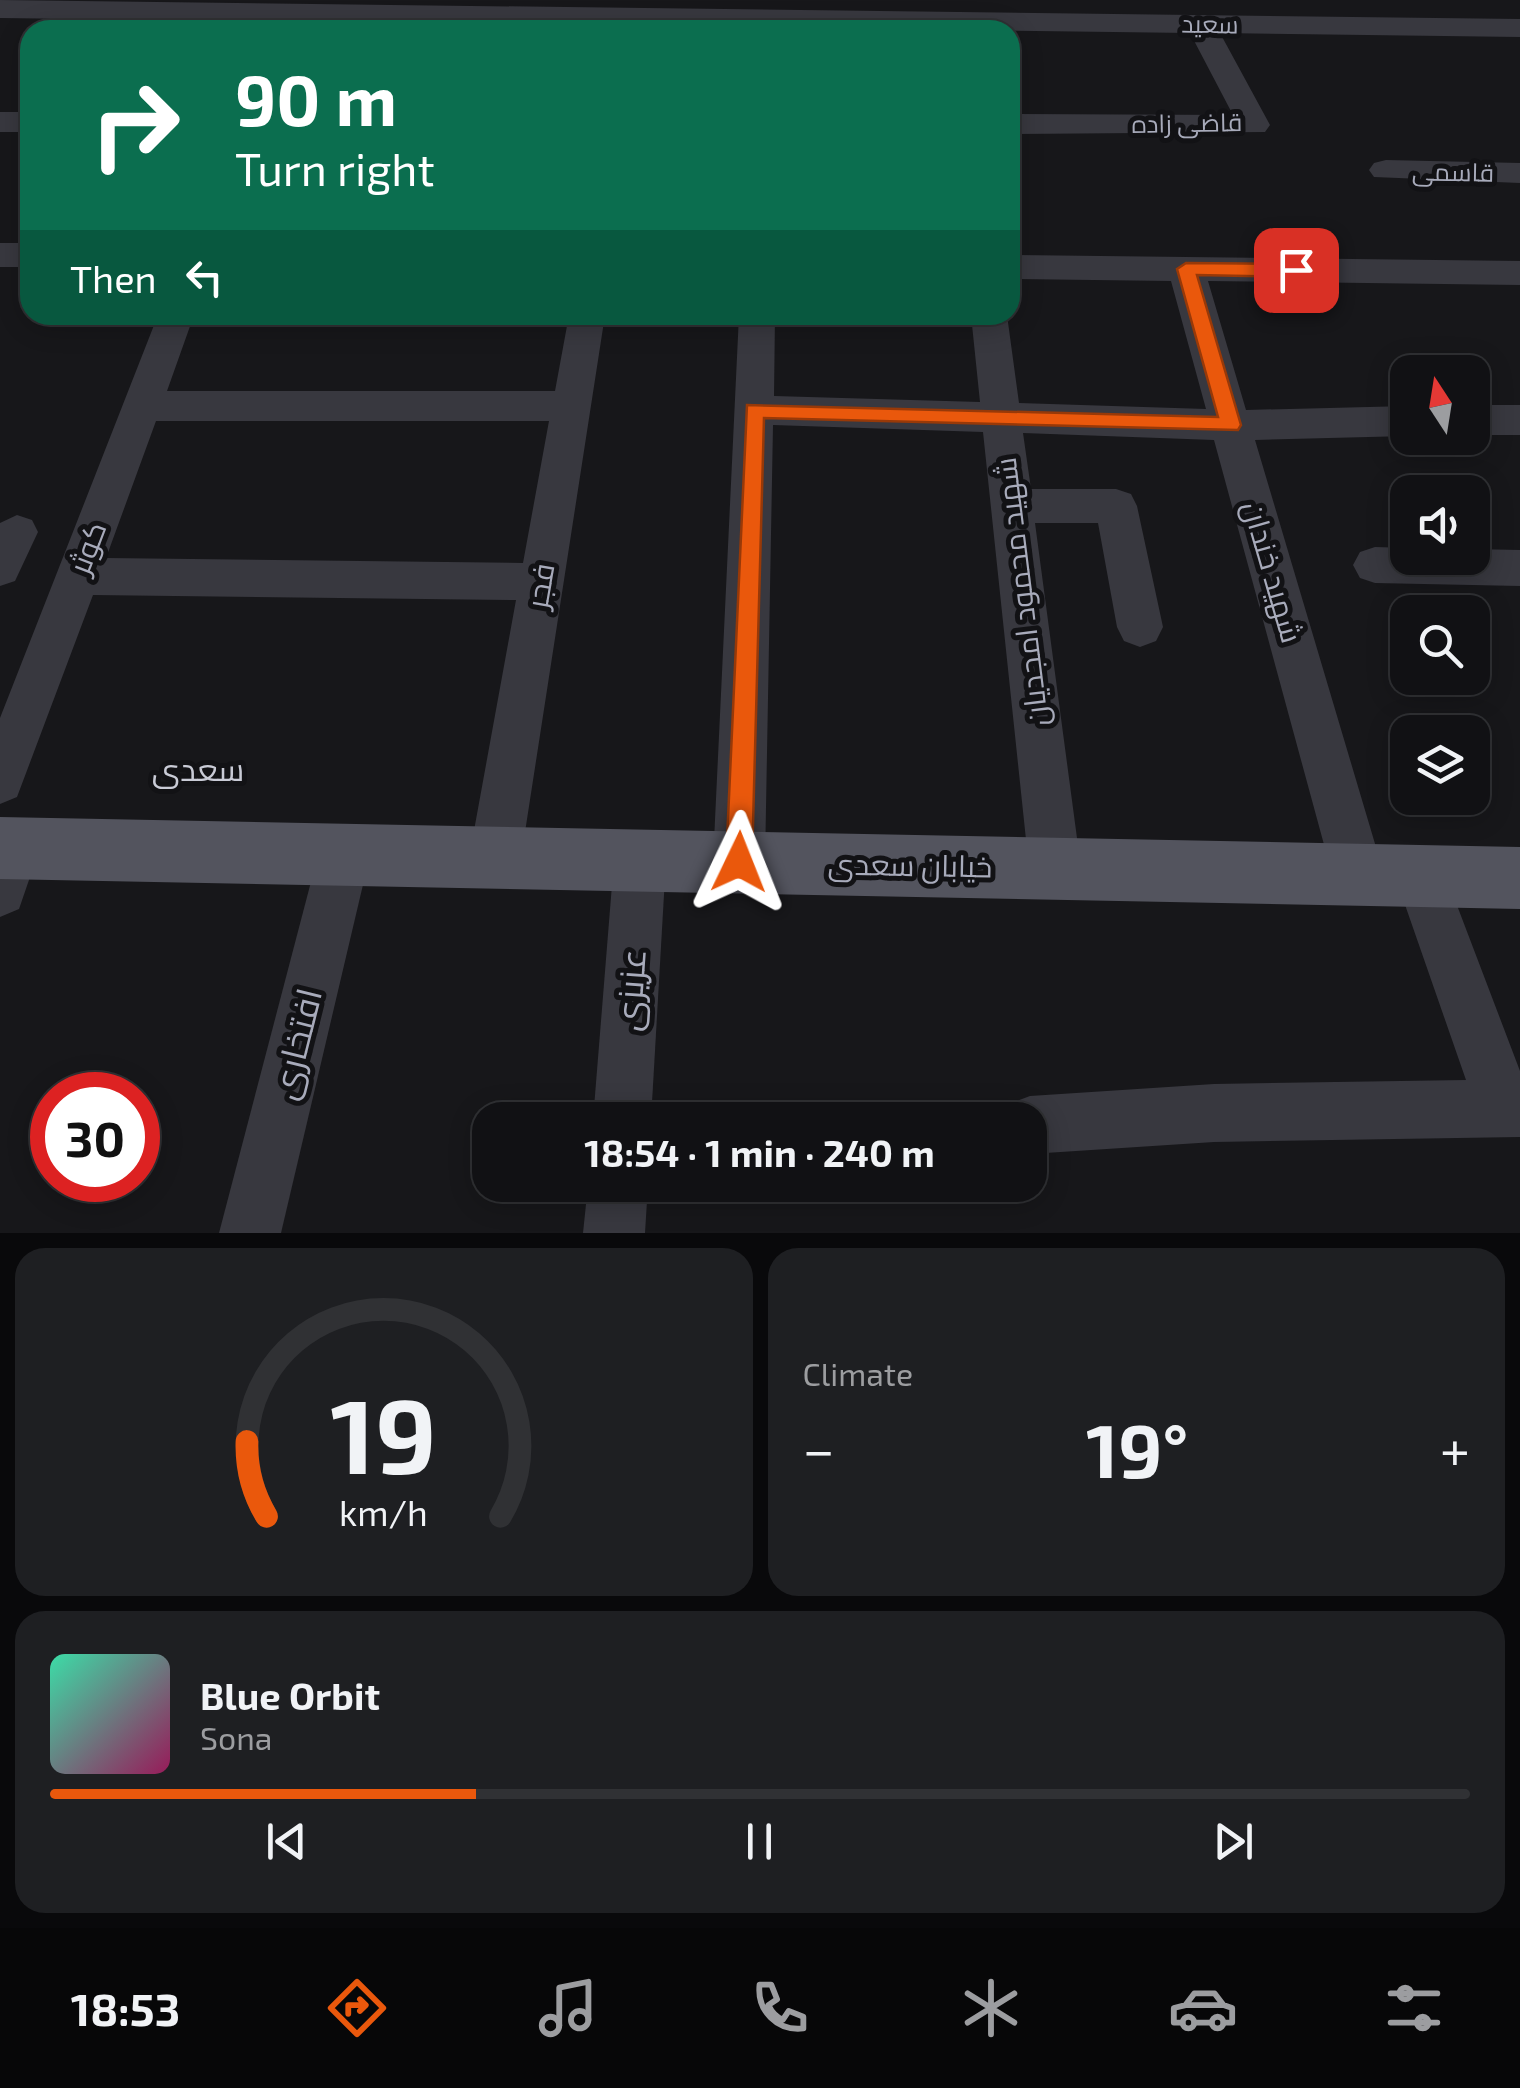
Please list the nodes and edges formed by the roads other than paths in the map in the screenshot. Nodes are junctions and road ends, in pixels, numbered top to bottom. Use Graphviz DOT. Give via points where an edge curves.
graph roads {
  1 [pos="1,4"];
  2 [pos="292,14"];
  3 [pos="583,20"];
  4 [pos="1020,24"];
  5 [pos="1200,24"];
  6 [pos="1520,28"];
  7 [pos="1020,124"];
  8 [pos="1386,170"];
  9 [pos="1520,173"];
  10 [pos="1020,267"];
  11 [pos="1186,269"];
  12 [pos="1520,273"];
  13 [pos="172,325"];
  14 [pos="585,325"];
  15 [pos="757,325"];
  16 [pos="989,325"];
  17 [pos="142,406"];
  18 [pos="572,406"];
  19 [pos="754,410"];
  20 [pos="1001,418"];
  21 [pos="1490,420"];
  22 [pos="1520,420"];
  23 [pos="1390,422"];
  24 [pos="1230,425"];
  25 [pos="1012,506"];
  26 [pos="1374,565"];
  27 [pos="1520,568"];
  28 [pos="77,576"];
  29 [pos="542,582"];
  30 [pos="1140,627"];
  31 [pos="0,781"];
  32 [pos="344,855"];
  33 [pos="496,858"];
  34 [pos="640,860"];
  35 [pos="5,862"];
  36 [pos="739,862"];
  37 [pos="1055,868"];
  38 [pos="1358,874"];
  39 [pos="1420,876"];
  40 [pos="1520,878"];
  41 [pos="623,1102"];
  42 [pos="1513,1108"];
  43 [pos="1047,1124"];
  44 [pos="617,1202"];
  45 [pos="250,1233"];
  46 [pos="614,1233"];
  1 -- 2 [label="street, سعید"];
  2 -- 3 [label="street, سعید"];
  4 -- 5 [label="street, سعید"];
  5 -- 6 [label="street, سعید"];
  5 -- 7 [label="street, قاضی زاده" via="1254,125"];
  8 -- 9 [label="street, قاسمی"];
  10 -- 11 [label="street"];
  11 -- 12 [label="street"];
  11 -- 24 [label="street, شهید خندان"];
  13 -- 17 [label="street, کوثر"];
  14 -- 18 [label="street, فجر"];
  15 -- 19 [label="street"];
  16 -- 20 [label="street, شهید محمود امجدیان"];
  17 -- 18 [label="street"];
  17 -- 28 [label="street, کوثر"];
  18 -- 29 [label="street, فجر"];
  19 -- 20 [label="street"];
  19 -- 36 [label="street"];
  20 -- 24 [label="street"];
  20 -- 25 [label="street, شهید محمود امجدیان"];
  21 -- 22 [label="street"];
  23 -- 24 [label="street"];
  24 -- 38 [label="street, شهید خندان"];
  25 -- 30 [label="street" via="1116,506"];
  25 -- 37 [label="street, شهید محمود امجدیان"];
  26 -- 27 [label="street"];
  28 -- 29 [label="street"];
  28 -- 31 [label="street, کوثر"];
  29 -- 33 [label="street, فجر"];
  32 -- 33 [label="main road, خیابان سعدی"];
  32 -- 35 [label="main road, خیابان سعدی"];
  32 -- 45 [label="street, افتخاری"];
  33 -- 34 [label="main road, خیابان سعدی"];
  34 -- 36 [label="main road, خیابان سعدی"];
  34 -- 41 [label="street, عزیزی"];
  36 -- 37 [label="main road, خیابان سعدی"];
  37 -- 38 [label="main road, خیابان سعدی"];
  38 -- 39 [label="main road, خیابان سعدی"];
  39 -- 40 [label="main road, خیابان سعدی"];
  39 -- 42 [label="street"];
  42 -- 43 [label="street" via="1214,1113"];
  44 -- 46 [label="street"];
}
